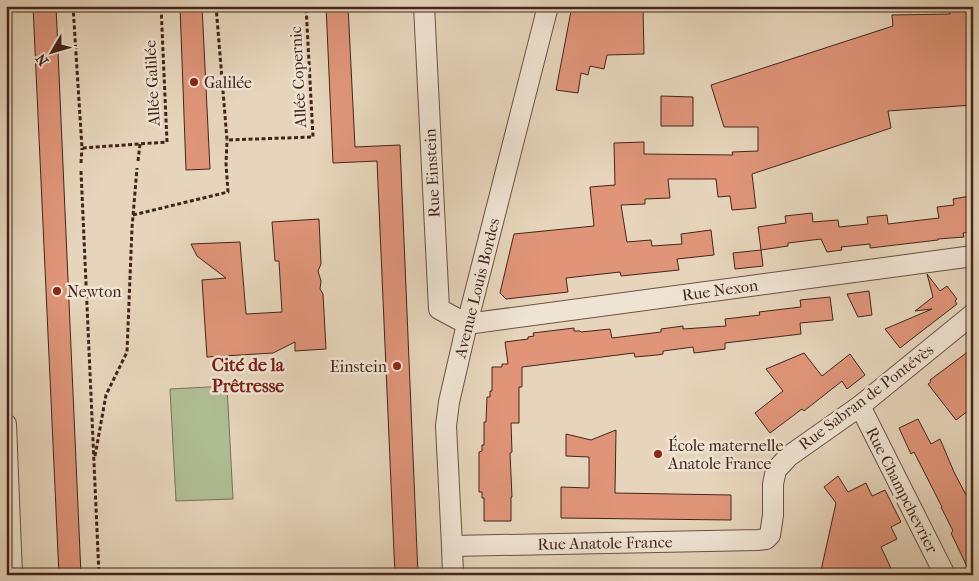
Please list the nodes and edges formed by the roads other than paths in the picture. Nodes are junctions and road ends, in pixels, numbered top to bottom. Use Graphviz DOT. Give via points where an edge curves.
graph roads {
  1 [pos="424,6"];
  2 [pos="548,6"];
  3 [pos="973,256"];
  4 [pos="973,314"];
  5 [pos="467,324"];
  6 [pos="860,406"];
  7 [pos="6,424"];
  8 [pos="758,540"];
  9 [pos="452,546"];
  10 [pos="12,575"];
  11 [pos="453,575"];
  12 [pos="945,575"];
  1 -- 5 [label="street, Rue Einstein" via="439,309"];
  2 -- 5 [label="street, Avenue Louis Bordes"];
  3 -- 5 [label="street, Rue Nexon"];
  4 -- 6 [label="street, Rue Sabran de Pontévès"];
  5 -- 9 [label="street, Avenue Louis Bordes" via="446,426"];
  6 -- 8 [label="street, Rue Sabran de Pontévès" via="789,456 776,470 770,535"];
  6 -- 12 [label="street, Rue Champchevrier"];
  7 -- 10 [label="street"];
  8 -- 9 [label="street, Rue Anatole France"];
  9 -- 11 [label="street, Avenue Louis Bordes"];
}
